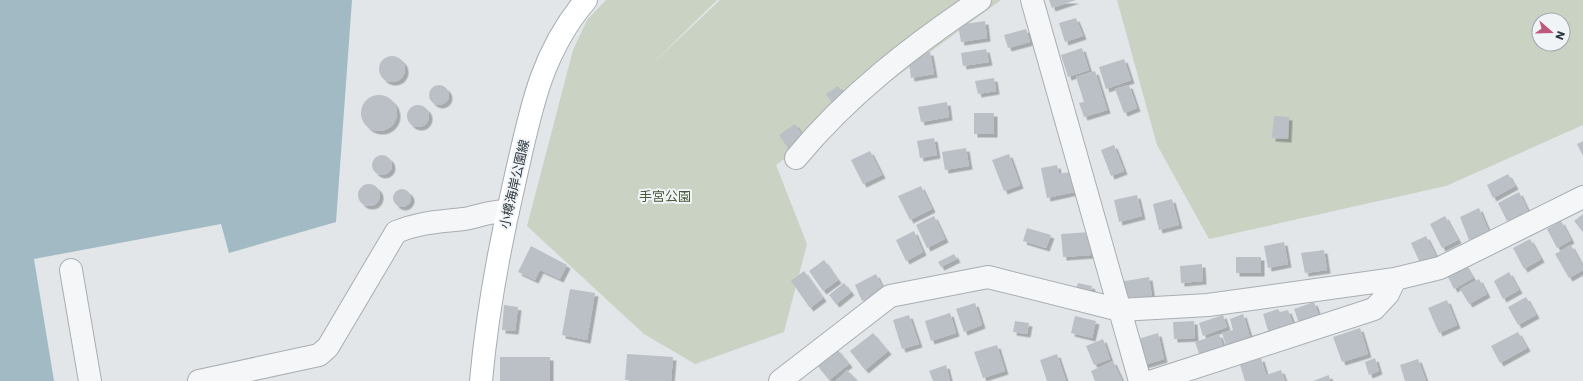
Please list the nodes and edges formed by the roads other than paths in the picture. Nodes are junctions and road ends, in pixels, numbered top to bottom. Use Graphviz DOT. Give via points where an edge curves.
graph roads {
  1 [pos="586,0"];
  2 [pos="980,0"];
  3 [pos="1032,0"];
  4 [pos="796,158"];
  5 [pos="1583,196"];
  6 [pos="508,211"];
  7 [pos="71,270"];
  8 [pos="1395,280"];
  9 [pos="1120,310"];
  10 [pos="90,381"];
  11 [pos="200,381"];
  12 [pos="481,381"];
  13 [pos="780,381"];
  14 [pos="1140,381"];
  15 [pos="1153,381"];
  1 -- 6 [label="main road, 小樽海岸公園線" via="560,34 544,69 531,110"];
  2 -- 4 [label="street" via="935,30 877,77 820,129"];
  3 -- 9 [label="street"];
  5 -- 8 [label="street" via="1440,268"];
  6 -- 11 [label="street" via="416,224 396,232 328,347 319,355"];
  6 -- 12 [label="main road, 小樽海岸公園線" via="486,325"];
  7 -- 10 [label="street"];
  8 -- 9 [label="street" via="1208,305"];
  8 -- 15 [label="street" via="1388,294 1374,309"];
  9 -- 13 [label="street" via="988,278 934,286 890,296"];
  9 -- 14 [label="street"];
}
